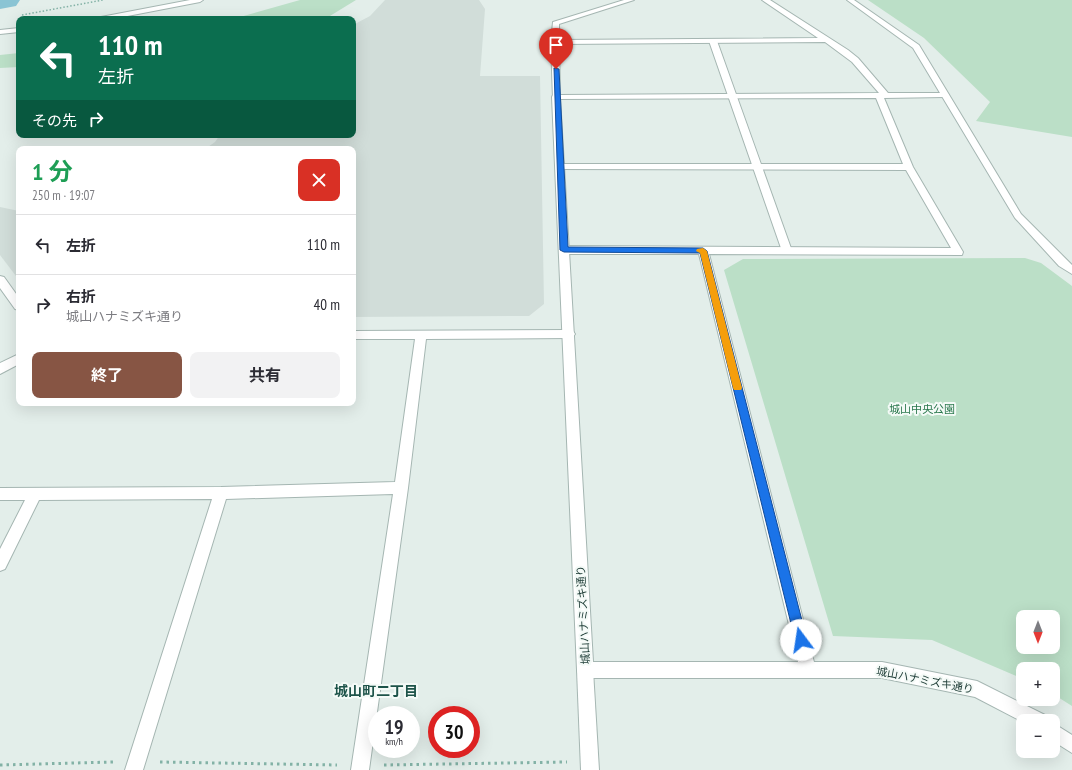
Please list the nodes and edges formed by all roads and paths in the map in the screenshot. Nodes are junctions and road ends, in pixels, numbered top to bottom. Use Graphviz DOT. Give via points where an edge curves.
graph roads {
  1 [pos="103,0"];
  2 [pos="200,0"];
  3 [pos="631,0"];
  4 [pos="765,0"];
  5 [pos="850,0"];
  6 [pos="17,16"];
  7 [pos="117,16"];
  8 [pos="16,30"];
  9 [pos="0,32"];
  10 [pos="825,40"];
  11 [pos="712,41"];
  12 [pos="556,42"];
  13 [pos="945,95"];
  14 [pos="732,96"];
  15 [pos="882,96"];
  16 [pos="556,97"];
  17 [pos="560,167"];
  18 [pos="757,167"];
  19 [pos="909,167"];
  20 [pos="564,250"];
  21 [pos="703,251"];
  22 [pos="787,251"];
  23 [pos="1072,270"];
  24 [pos="0,280"];
  25 [pos="16,302"];
  26 [pos="569,334"];
  27 [pos="356,335"];
  28 [pos="421,336"];
  29 [pos="16,361"];
  30 [pos="0,369"];
  31 [pos="401,488"];
  32 [pos="36,493"];
  33 [pos="221,493"];
  34 [pos="0,494"];
  35 [pos="0,564"];
  36 [pos="585,670"];
  37 [pos="808,670"];
  38 [pos="1025,714"];
  39 [pos="1060,736"];
  40 [pos="1072,745"];
  41 [pos="0,765"];
  42 [pos="135,766"];
  43 [pos="589,766"];
  44 [pos="361,768"];
  1 -- 6 [label="path"];
  2 -- 7 [label="street"];
  3 -- 12 [label="street, 城山ハナミズキ通り" via="555,23"];
  4 -- 10 [label="street"];
  5 -- 13 [label="street" via="916,47"];
  8 -- 9 [label="street"];
  10 -- 11 [label="street"];
  10 -- 15 [label="street" via="855,60"];
  11 -- 12 [label="street"];
  11 -- 14 [label="street"];
  12 -- 16 [label="street, 城山ハナミズキ通り"];
  13 -- 15 [label="street"];
  13 -- 23 [label="street" via="1018,216"];
  14 -- 15 [label="street"];
  14 -- 16 [label="street"];
  14 -- 18 [label="street"];
  15 -- 19 [label="street"];
  16 -- 17 [label="street, 城山ハナミズキ通り"];
  17 -- 18 [label="street"];
  17 -- 20 [label="street, 城山ハナミズキ通り"];
  18 -- 19 [label="street"];
  18 -- 22 [label="street"];
  19 -- 22 [label="street" via="958,252"];
  20 -- 21 [label="street"];
  20 -- 26 [label="street, 城山ハナミズキ通り"];
  21 -- 22 [label="street"];
  21 -- 37 [label="street"];
  24 -- 25 [label="street"];
  26 -- 28 [label="street"];
  26 -- 36 [label="street, 城山ハナミズキ通り"];
  27 -- 28 [label="street"];
  28 -- 31 [label="street"];
  29 -- 30 [label="street"];
  31 -- 33 [label="street"];
  31 -- 44 [label="street"];
  32 -- 33 [label="street"];
  32 -- 34 [label="street"];
  32 -- 35 [label="street"];
  33 -- 42 [label="street"];
  36 -- 37 [label="street, 城山ハナミズキ通り"];
  36 -- 43 [label="street"];
  37 -- 38 [label="street, 城山ハナミズキ通り" via="882,670 977,690"];
  39 -- 40 [label="street"];
  41 -- 42 [label="path"];
  42 -- 44 [label="path"];
  43 -- 44 [label="path"];
}
